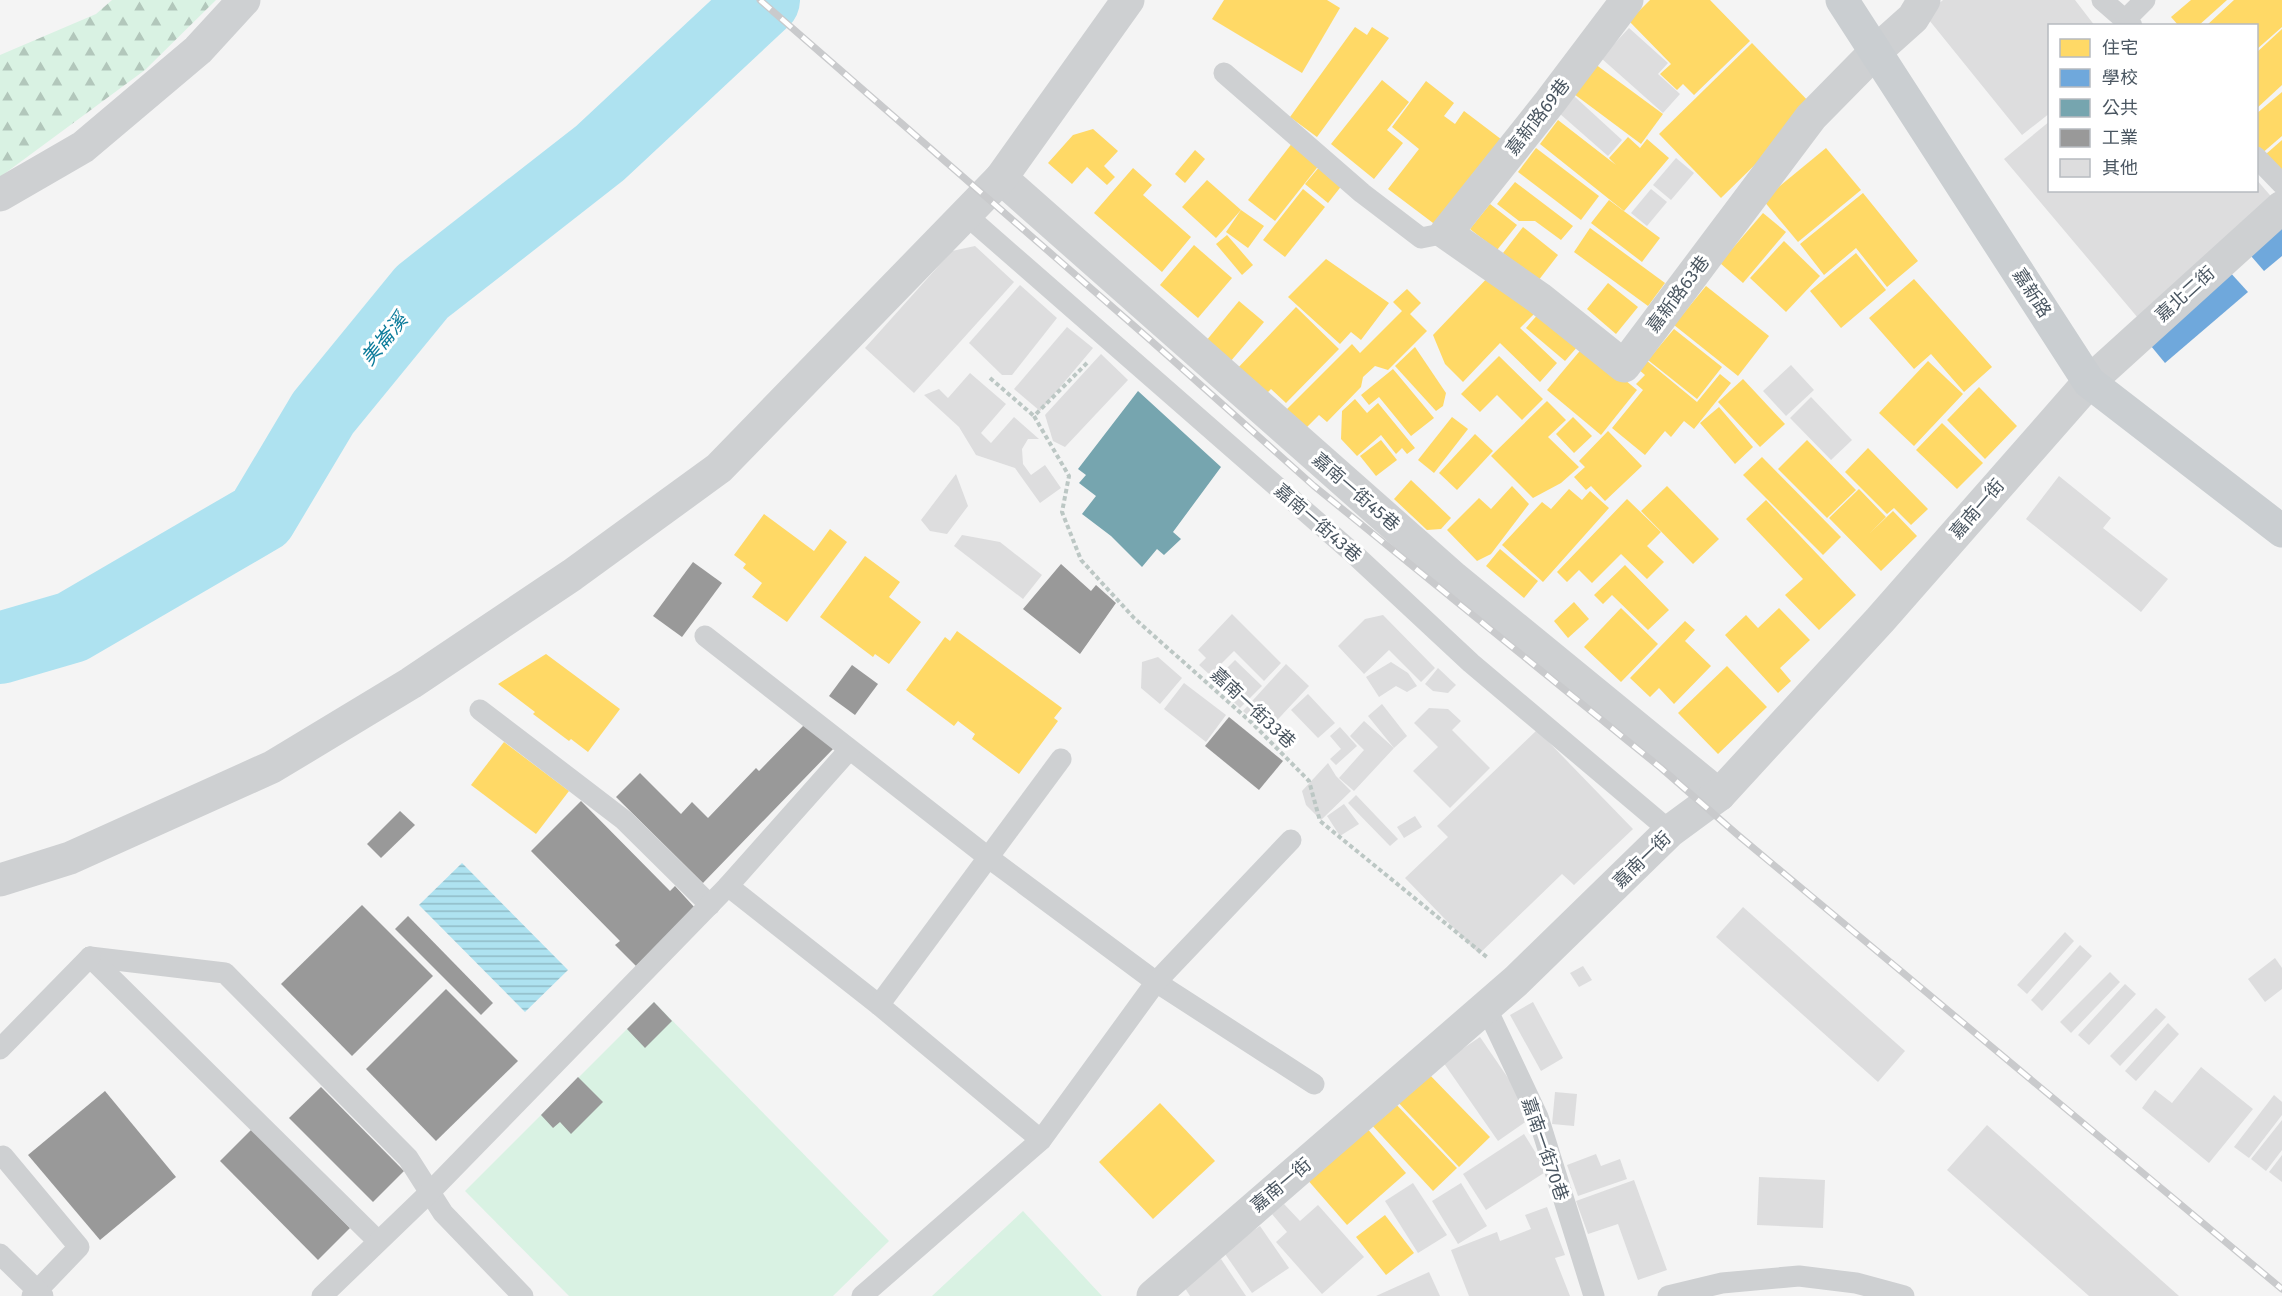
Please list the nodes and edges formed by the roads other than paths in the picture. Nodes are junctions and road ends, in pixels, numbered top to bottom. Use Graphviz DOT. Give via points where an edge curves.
graph roads {
  1 [pos="244,0"];
  2 [pos="1128,0"];
  3 [pos="1627,0"];
  4 [pos="1842,0"];
  5 [pos="1924,0"];
  6 [pos="2102,0"];
  7 [pos="2145,0"];
  8 [pos="2129,22"];
  9 [pos="1875,52"];
  10 [pos="1224,73"];
  11 [pos="2258,159"];
  12 [pos="1001,178"];
  13 [pos="2282,184"];
  14 [pos="0,195"];
  15 [pos="2282,207"];
  16 [pos="965,214"];
  17 [pos="1446,233"];
  18 [pos="2089,382"];
  19 [pos="2282,531"];
  20 [pos="705,636"];
  21 [pos="480,710"];
  22 [pos="849,750"];
  23 [pos="1061,759"];
  24 [pos="1719,795"];
  25 [pos="1670,831"];
  26 [pos="1291,840"];
  27 [pos="989,858"];
  28 [pos="0,880"];
  29 [pos="728,886"];
  30 [pos="710,904"];
  31 [pos="90,957"];
  32 [pos="1156,982"];
  33 [pos="879,1005"];
  34 [pos="1486,1006"];
  35 [pos="0,1048"];
  36 [pos="1314,1084"];
  37 [pos="1041,1140"];
  38 [pos="3,1156"];
  39 [pos="430,1192"];
  40 [pos="378,1242"];
  41 [pos="0,1254"];
  42 [pos="37,1294"];
  43 [pos="322,1296"];
  44 [pos="523,1296"];
  45 [pos="862,1296"];
  46 [pos="1153,1296"];
  47 [pos="1593,1296"];
  48 [pos="1668,1296"];
  49 [pos="1904,1296"];
  1 -- 14 [label="street" via="198,50 83,147"];
  2 -- 12 [label="street"];
  3 -- 17 [label="street, 嘉新路69巷"];
  4 -- 9 [label="main road, 嘉新路"];
  5 -- 9 [label="street" via="1913,18"];
  6 -- 8 [label="lane"];
  7 -- 8 [label="lane"];
  9 -- 17 [label="street, 嘉新路63巷" via="1811,117 1624,366 1539,298"];
  9 -- 18 [label="main road, 嘉新路"];
  10 -- 17 [label="lane" via="1362,193 1421,238"];
  11 -- 13 [label="lane"];
  12 -- 16 [label="street"];
  12 -- 24 [label="street, 嘉南一街45巷" via="1454,578"];
  15 -- 18 [label="street, 嘉北二街"];
  16 -- 25 [label="lane, 嘉南一街43巷" via="1354,554 1471,663"];
  16 -- 28 [label="street" via="719,468 572,575 411,683 272,766 70,858"];
  18 -- 19 [label="main road, 嘉新路"];
  18 -- 24 [label="street, 嘉南一街" via="1880,620"];
  20 -- 22 [label="lane"];
  21 -- 30 [label="lane" via="624,820"];
  22 -- 27 [label="lane"];
  22 -- 29 [label="lane"];
  23 -- 27 [label="lane"];
  24 -- 25 [label="street, 嘉南一街"];
  25 -- 34 [label="street, 嘉南一街"];
  26 -- 32 [label="lane"];
  27 -- 32 [label="lane"];
  27 -- 33 [label="lane"];
  29 -- 30 [label="lane"];
  29 -- 33 [label="lane"];
  30 -- 39 [label="lane"];
  31 -- 35 [label="lane"];
  31 -- 39 [label="lane" via="225,973 408,1158"];
  31 -- 40 [label="lane"];
  32 -- 36 [label="lane"];
  32 -- 37 [label="lane"];
  33 -- 37 [label="lane"];
  34 -- 46 [label="street, 嘉南一街"];
  34 -- 47 [label="lane, 嘉南一街70巷" via="1538,1117"];
  37 -- 45 [label="lane"];
  38 -- 42 [label="lane" via="79,1247"];
  39 -- 40 [label="lane"];
  39 -- 44 [label="lane" via="443,1213"];
  40 -- 43 [label="lane"];
  41 -- 42 [label="lane"];
  48 -- 49 [label="lane" via="1722,1283 1799,1276 1856,1283"];
}
